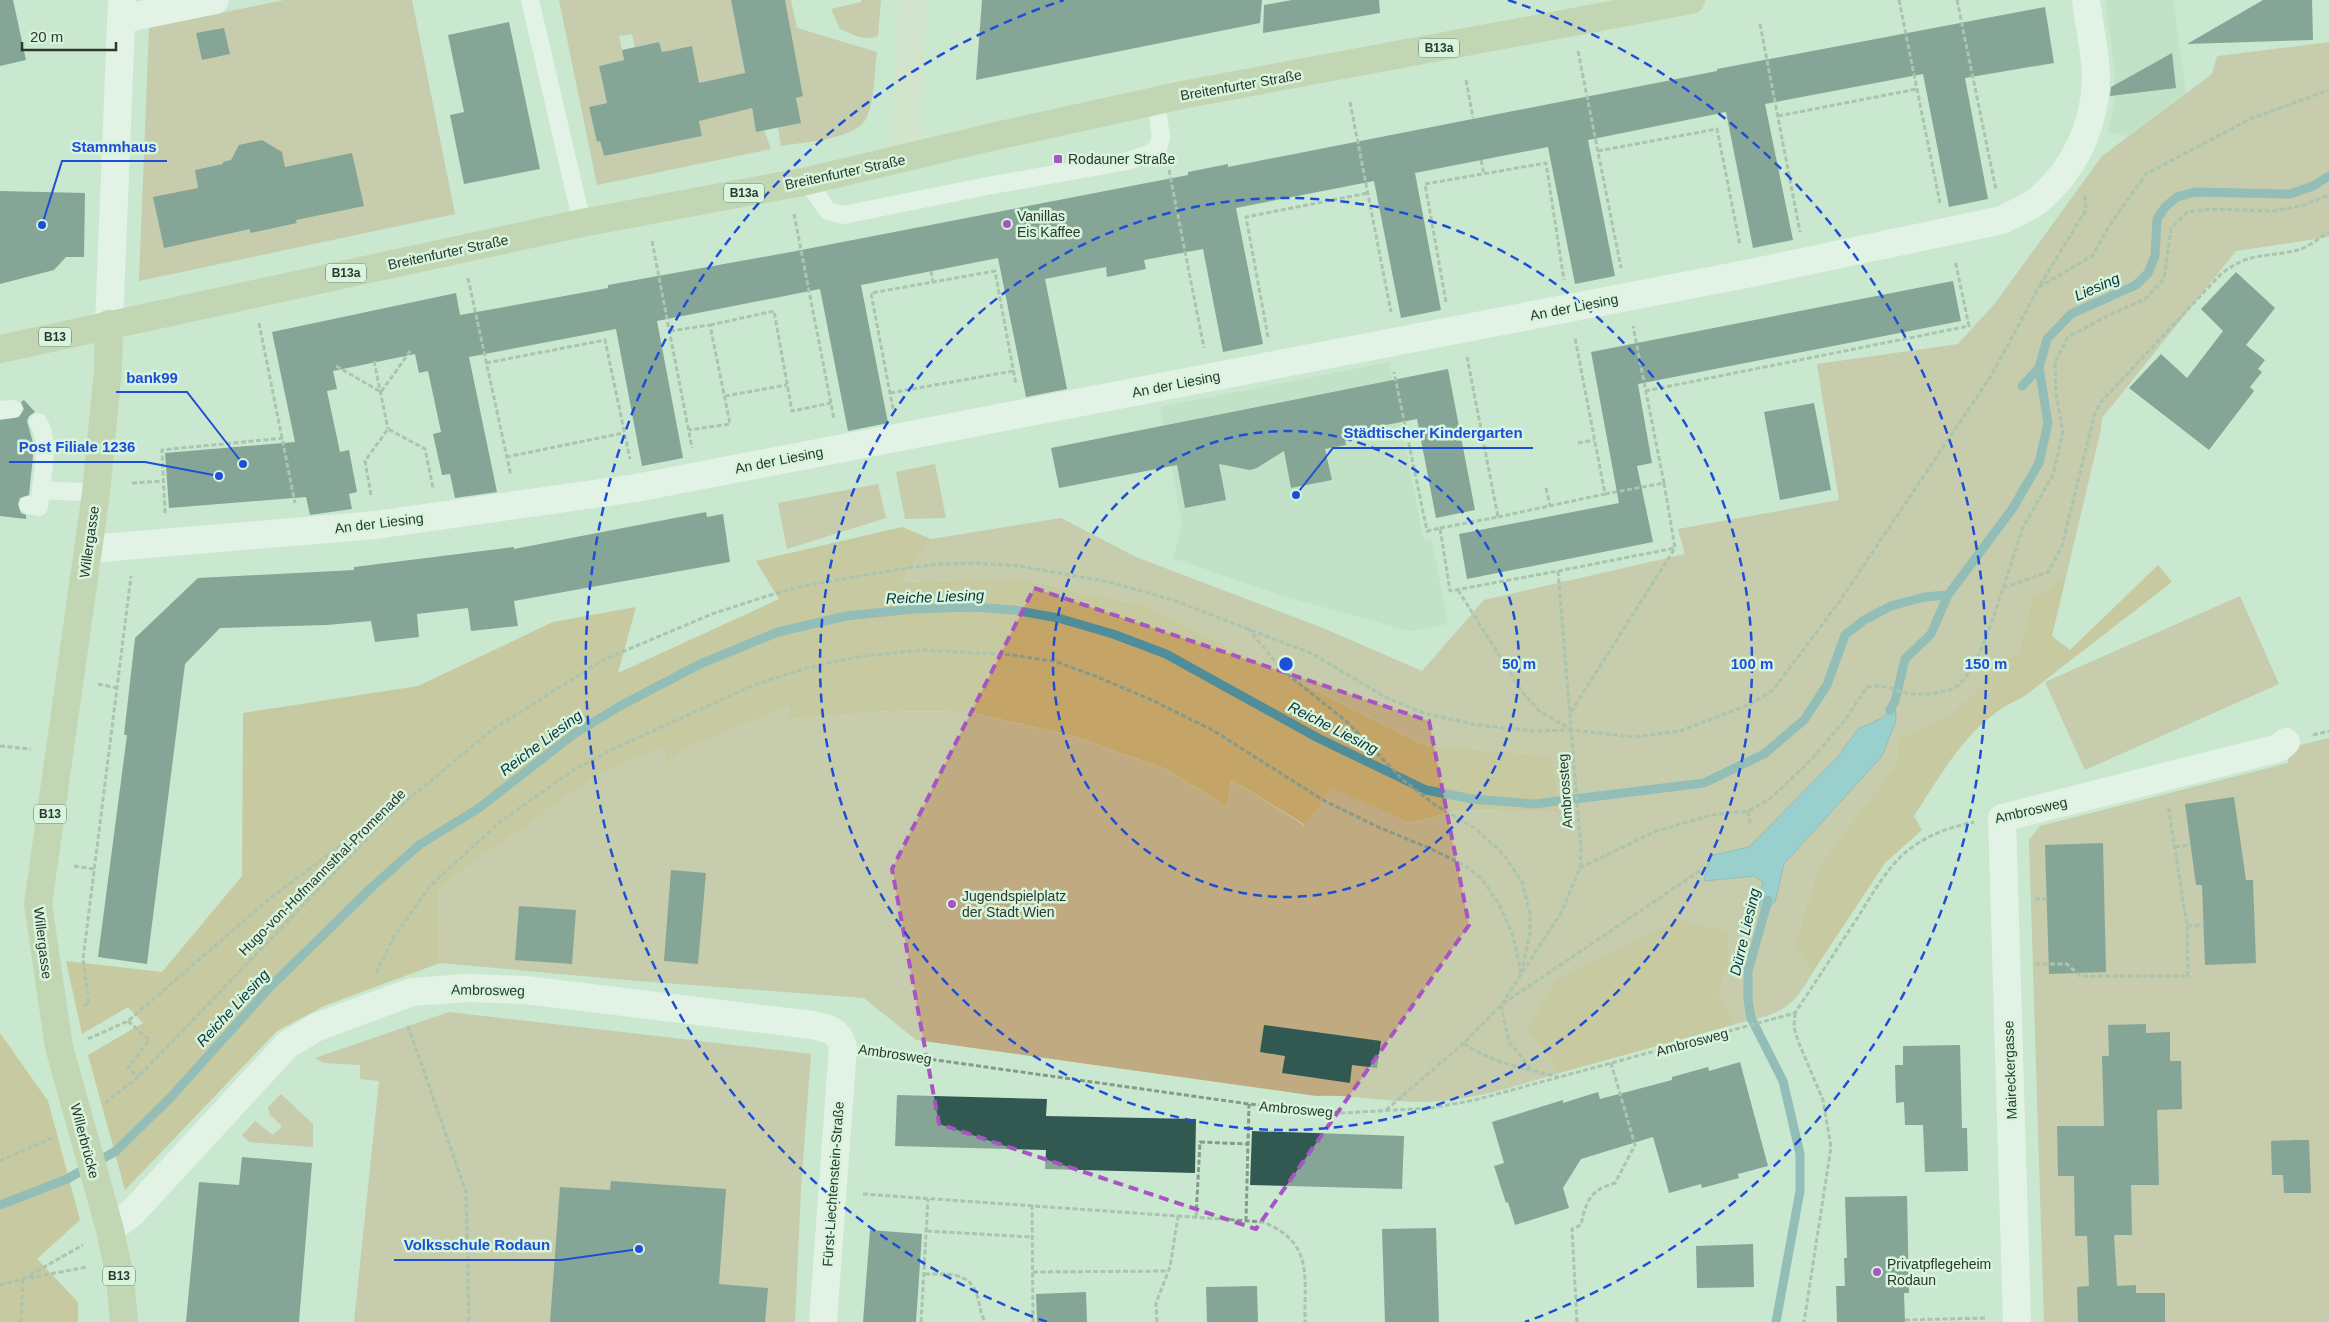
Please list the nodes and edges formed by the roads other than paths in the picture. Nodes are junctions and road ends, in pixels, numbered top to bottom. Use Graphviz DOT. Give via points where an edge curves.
graph roads {
  1 [pos="215,0"];
  2 [pos="530,0"];
  3 [pos="912,0"];
  4 [pos="1692,0"];
  5 [pos="2086,0"];
  6 [pos="122,9"];
  7 [pos="1156,101"];
  8 [pos="905,159"];
  9 [pos="808,181"];
  10 [pos="582,223"];
  11 [pos="109,324"];
  12 [pos="0,349"];
  13 [pos="38,422"];
  14 [pos="41,490"];
  15 [pos="96,493"];
  16 [pos="28,505"];
  17 [pos="89,549"];
  18 [pos="2286,742"];
  19 [pos="2002,818"];
  20 [pos="843,1047"];
  21 [pos="68,1078"];
  22 [pos="106,1217"];
  23 [pos="2005,1320"];
  24 [pos="124,1322"];
  25 [pos="823,1322"];
  1 -- 6 [label="street"];
  2 -- 10 [label="lane"];
  3 -- 8 [label="main road"];
  4 -- 7 [label="main road, Breitenfurter Straße / B13a"];
  5 -- 17 [label="street, An der Liesing" via="2096,79 2091,116 2080,149 2061,178 2035,203 2002,220 1806,262 636,488 376,525"];
  6 -- 11 [label="street, Willergasse"];
  7 -- 8 [label="main road, Breitenfurter Straße / B13a" via="1015,131"];
  7 -- 9 [label="lane" via="1158,148 1128,161 843,215 828,211"];
  8 -- 9 [label="main road, Breitenfurter Straße / B13a"];
  9 -- 10 [label="main road, Breitenfurter Straße / B13a"];
  10 -- 11 [label="main road, Breitenfurter Straße / B13a"];
  11 -- 12 [label="main road, Breitenfurter Straße / B13"];
  11 -- 15 [label="main road, Willergasse / B13" via="108,370"];
  13 -- 14 [label="lane" via="44,445"];
  14 -- 15 [label="lane"];
  14 -- 16 [label="lane" via="39,507"];
  15 -- 17 [label="main road, Willergasse / B13"];
  17 -- 21 [label="main road, Willergasse / B13" via="38,904 59,1047"];
  18 -- 19 [label="street, Ambrosweg" via="2279,748"];
  19 -- 23 [label="street, Maireckergasse" via="2007,964"];
  20 -- 22 [label="street, Ambrosweg" via="841,1038 832,1029 812,1025 525,990 467,988 412,992 317,1027 287,1045 133,1212"];
  20 -- 25 [label="street, Fürst-Liechtenstein-Straße"];
  21 -- 22 [label="main road, Willerbrücke / B13"];
  22 -- 24 [label="main road, B13" via="120,1278"];
}
